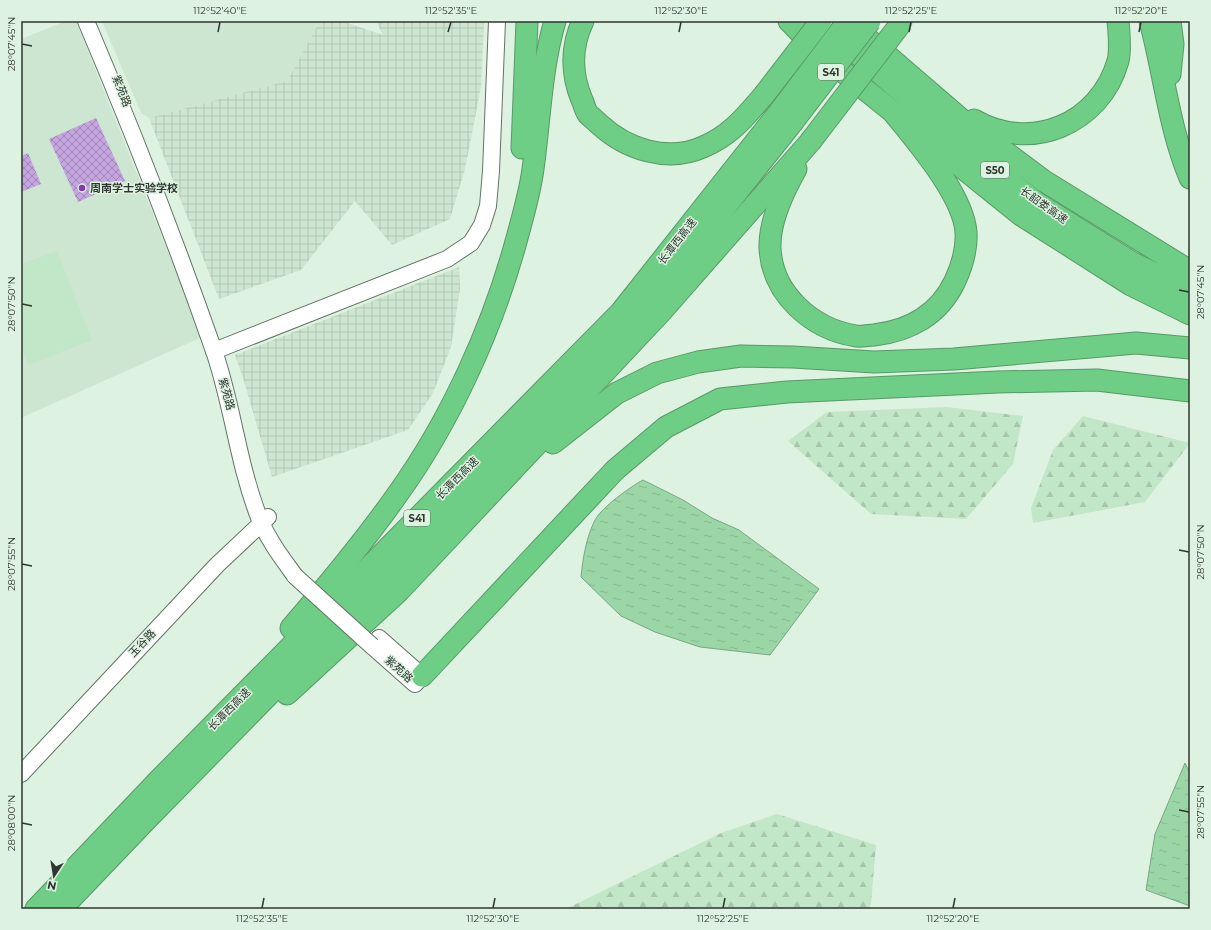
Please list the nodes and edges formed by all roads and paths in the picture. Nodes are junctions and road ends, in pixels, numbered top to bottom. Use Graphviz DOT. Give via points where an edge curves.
graph roads {
  1 [pos="86,21"];
  2 [pos="95,21"];
  3 [pos="490,21"];
  4 [pos="497,21"];
  5 [pos="527,21"];
  6 [pos="555,21"];
  7 [pos="583,21"];
  8 [pos="820,21"];
  9 [pos="848,21"];
  10 [pos="870,21"];
  11 [pos="902,21"];
  12 [pos="1118,21"];
  13 [pos="1150,21"];
  14 [pos="1170,21"];
  15 [pos="791,25"];
  16 [pos="937,98"];
  17 [pos="1168,99"];
  18 [pos="893,112"];
  19 [pos="786,117"];
  20 [pos="810,142"];
  21 [pos="1190,178"];
  22 [pos="1190,271"];
  23 [pos="1190,291"];
  24 [pos="500,292"];
  25 [pos="1190,314"];
  26 [pos="216,346"];
  27 [pos="1190,348"];
  28 [pos="1190,391"];
  29 [pos="264,517"];
  30 [pos="447,538"];
  31 [pos="422,676"];
  32 [pos="21,765"];
  33 [pos="21,774"];
  34 [pos="159,780"];
  35 [pos="148,818"];
  36 [pos="36,909"];
  37 [pos="61,909"];
  1 -- 26 [label="street, 紫苑路"];
  2 -- 26 [label="street, 紫苑路" via="186,253"];
  3 -- 26 [label="street" via="481,201 473,224 462,240 440,252"];
  4 -- 26 [label="street" via="488,206 482,225 471,243 447,259"];
  5 -- 24 [label="highway" via="520,173"];
  6 -- 24 [label="highway" via="543,82 533,170 517,238"];
  7 -- 8 [label="highway, bridge" via="573,58 575,85 588,113 613,136 640,150 671,154 702,148 733,130 764,95"];
  8 -- 23 [label="highway, 长韶娄高速 / S50" via="941,126 1037,203 1131,262"];
  9 -- 16 [label="highway, 长韶娄高速 / S50"];
  9 -- 19 [label="highway, 长潭西高速 / S41, bridge"];
  10 -- 19 [label="highway, 长潭西高速 / S41, bridge"];
  11 -- 20 [label="highway, bridge"];
  12 -- 16 [label="highway" via="1119,59 1109,85 1094,105 1073,121 1051,130 1023,135 986,127"];
  13 -- 17 [label="highway"];
  14 -- 17 [label="highway" via="1173,44"];
  15 -- 18 [label="highway" via="821,54"];
  16 -- 22 [label="highway, 长韶娄高速 / S50" via="962,120 1044,180"];
  17 -- 21 [label="highway" via="1182,160"];
  18 -- 20 [label="highway" via="936,166 959,207 966,232 963,263 948,294 922,321 891,333 856,336 822,325 793,304 776,278 770,248 773,221 789,182"];
  18 -- 25 [label="highway" via="1021,215 1131,285"];
  19 -- 34 [label="highway, 长潭西高速 / S41" via="621,312"];
  19 -- 35 [label="highway, 长潭西高速 / S41" via="633,322"];
  20 -- 30 [label="highway" via="661,312"];
  24 -- 34 [label="highway" via="468,374 438,430 398,494 343,568"];
  26 -- 29 [label="street, 紫苑路" via="250,492"];
  27 -- 30 [label="highway" via="1136,343 954,359 874,362 793,356 741,356 698,362 657,373 617,393 559,438"];
  28 -- 31 [label="highway" via="1089,380 787,392 720,400 666,427 615,470"];
  29 -- 31 [label="street, 紫苑路, bridge" via="273,546 376,642 415,684"];
  29 -- 32 [label="street, 玉谷路" via="201,572"];
  29 -- 33 [label="street, 玉谷路" via="141,644"];
  30 -- 35 [label="highway" via="399,591"];
  34 -- 36 [label="highway, 长潭西高速 / S41"];
  35 -- 37 [label="highway, 长潭西高速 / S41"];
}
